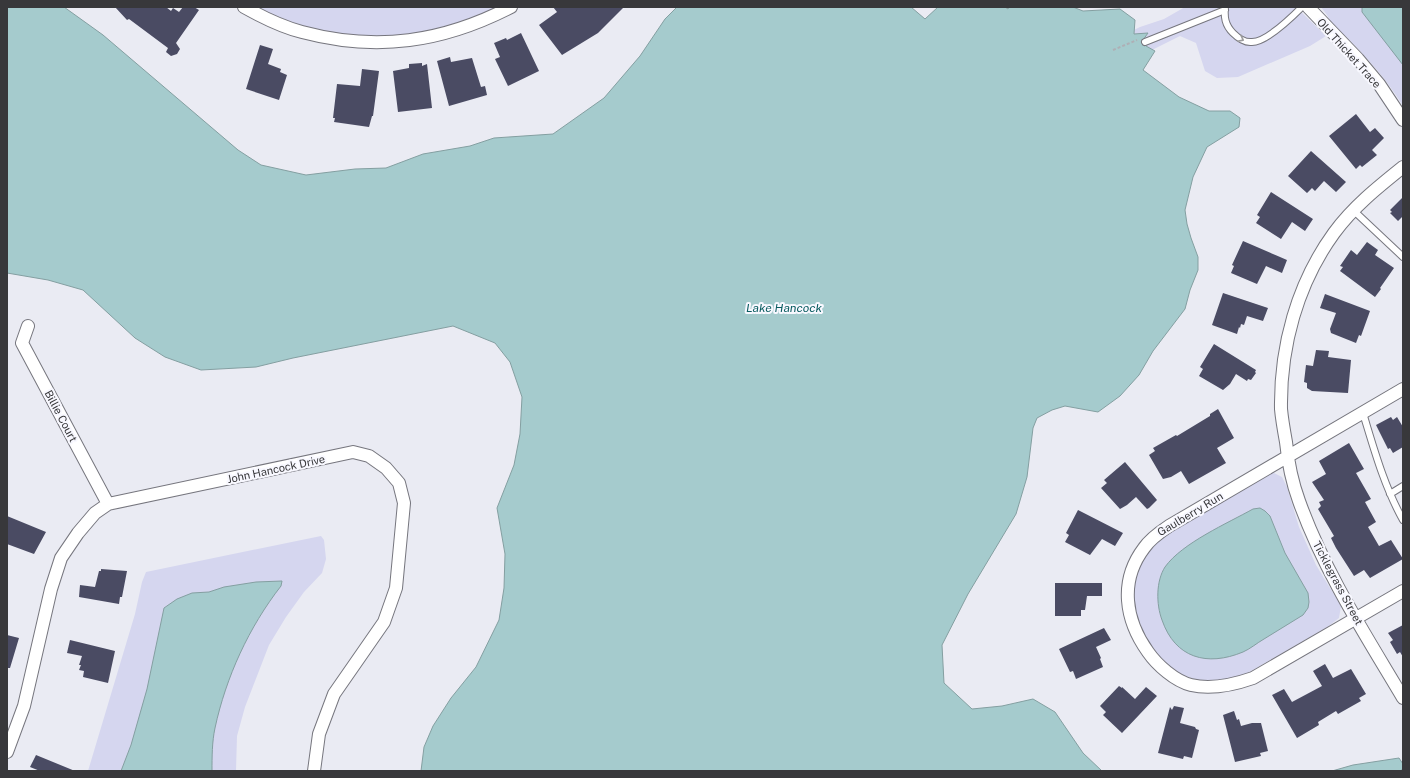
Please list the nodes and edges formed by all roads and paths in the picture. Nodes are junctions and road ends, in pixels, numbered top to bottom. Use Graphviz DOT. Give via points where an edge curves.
graph roads {
  1 [pos="244,7"];
  2 [pos="511,7"];
  3 [pos="1302,7"];
  4 [pos="1308,7"];
  5 [pos="1225,8"];
  6 [pos="1145,42"];
  7 [pos="1403,120"];
  8 [pos="1403,166"];
  9 [pos="1353,210"];
  10 [pos="1403,257"];
  11 [pos="28,326"];
  12 [pos="1403,389"];
  13 [pos="1363,413"];
  14 [pos="1288,457"];
  15 [pos="1403,486"];
  16 [pos="1390,494"];
  17 [pos="108,504"];
  18 [pos="1403,520"];
  19 [pos="1403,591"];
  20 [pos="1356,618"];
  21 [pos="1403,698"];
  22 [pos="7,752"];
  23 [pos="314,771"];
  1 -- 2 [label="street" via="268,20 301,32 334,39 400,42 462,29"];
  5 -- 3 [label="lane, one-way" via="1225,22 1230,30 1237,38 1253,42 1288,22"];
  4 -- 7 [label="street, Old Thicket Trace" via="1358,59 1379,84"];
  5 -- 6 [label="lane"];
  8 -- 9 [label="street, Ticklegrass Street"];
  9 -- 10 [label="lane"];
  9 -- 14 [label="street, Ticklegrass Street" via="1321,252 1299,299 1289,329 1281,382 1281,411"];
  11 -- 17 [label="street, Billie Court" via="22,343"];
  12 -- 13 [label="street, Gaulberry Run"];
  13 -- 14 [label="street, Gaulberry Run"];
  13 -- 16 [label="lane"];
  14 -- 20 [label="street, Ticklegrass Street" via="1298,500 1313,536"];
  14 -- 20 [label="street, Gaulberry Run" via="1169,526 1144,547 1135,561 1130,576 1128,609 1134,627 1155,661 1169,674 1190,685 1211,688 1234,685 1253,678"];
  15 -- 16 [label="lane"];
  16 -- 18 [label="lane"];
  17 -- 22 [label="street, John Hancock Drive" via="95,513 61,558 51,589 24,706"];
  17 -- 23 [label="street, John Hancock Drive" via="354,452 369,456 386,468 399,483 404,503 396,588 384,622 334,694 319,734"];
  19 -- 20 [label="street, Gaulberry Run"];
  20 -- 21 [label="street, Ticklegrass Street"];
}
